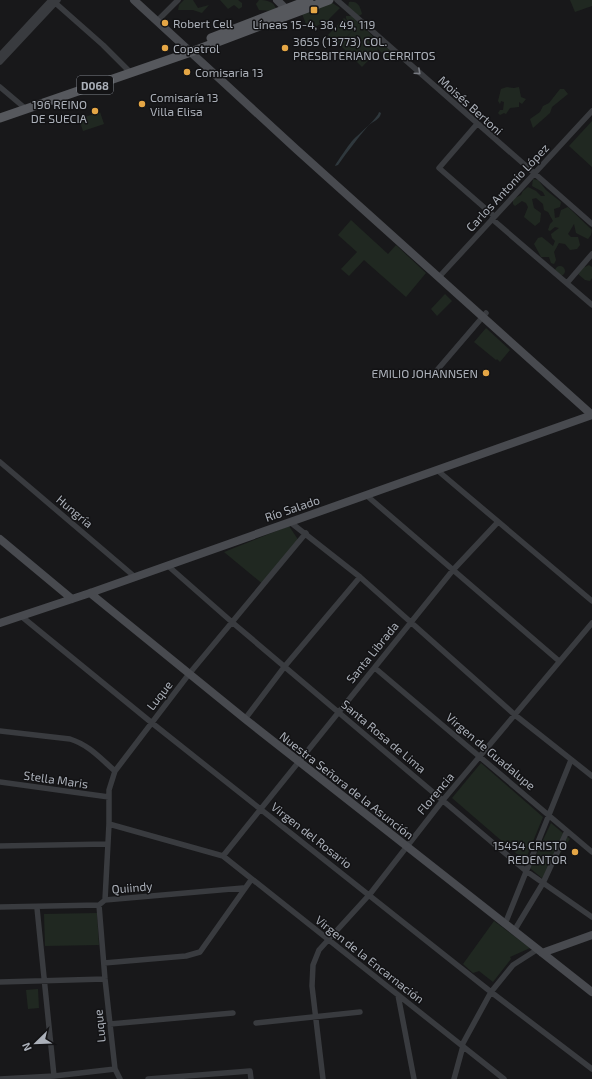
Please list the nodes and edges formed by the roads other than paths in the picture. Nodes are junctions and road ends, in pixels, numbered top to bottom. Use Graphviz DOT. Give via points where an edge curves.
graph roads {
  1 [pos="134,0"];
  2 [pos="178,0"];
  3 [pos="276,0"];
  4 [pos="308,0"];
  5 [pos="329,0"];
  6 [pos="337,0"];
  7 [pos="54,1"];
  8 [pos="288,11"];
  9 [pos="157,21"];
  10 [pos="190,50"];
  11 [pos="0,55"];
  12 [pos="0,62"];
  13 [pos="129,71"];
  14 [pos="0,87"];
  15 [pos="23,107"];
  16 [pos="592,111"];
  17 [pos="0,112"];
  18 [pos="0,118"];
  19 [pos="477,124"];
  20 [pos="533,174"];
  21 [pos="493,218"];
  22 [pos="592,224"];
  23 [pos="592,254"];
  24 [pos="441,275"];
  25 [pos="567,283"];
  26 [pos="592,305"];
  27 [pos="484,315"];
  28 [pos="432,376"];
  29 [pos="592,408"];
  30 [pos="592,415"];
  31 [pos="0,462"];
  32 [pos="437,470"];
  33 [pos="366,495"];
  34 [pos="290,522"];
  35 [pos="498,522"];
  36 [pos="306,533"];
  37 [pos="0,539"];
  38 [pos="167,565"];
  39 [pos="453,570"];
  40 [pos="135,576"];
  41 [pos="360,578"];
  42 [pos="90,593"];
  43 [pos="72,599"];
  44 [pos="592,601"];
  45 [pos="21,616"];
  46 [pos="0,622"];
  47 [pos="411,622"];
  48 [pos="233,623"];
  49 [pos="592,623"];
  50 [pos="559,661"];
  51 [pos="285,666"];
  52 [pos="375,668"];
  53 [pos="189,674"];
  54 [pos="338,711"];
  55 [pos="515,715"];
  56 [pos="245,719"];
  57 [pos="152,723"];
  58 [pos="0,731"];
  59 [pos="480,756"];
  60 [pos="571,760"];
  61 [pos="298,761"];
  62 [pos="115,771"];
  63 [pos="592,776"];
  64 [pos="0,782"];
  65 [pos="109,797"];
  66 [pos="443,800"];
  67 [pos="261,808"];
  68 [pos="549,815"];
  69 [pos="109,824"];
  70 [pos="567,831"];
  71 [pos="108,844"];
  72 [pos="0,846"];
  73 [pos="406,846"];
  74 [pos="592,852"];
  75 [pos="222,856"];
  76 [pos="526,871"];
  77 [pos="251,880"];
  78 [pos="543,883"];
  79 [pos="243,888"];
  80 [pos="370,894"];
  81 [pos="105,900"];
  82 [pos="99,905"];
  83 [pos="0,907"];
  84 [pos="37,908"];
  85 [pos="592,917"];
  86 [pos="505,924"];
  87 [pos="514,931"];
  88 [pos="592,935"];
  89 [pos="327,940"];
  90 [pos="540,951"];
  91 [pos="104,963"];
  92 [pos="105,979"];
  93 [pos="0,982"];
  94 [pos="44,982"];
  95 [pos="492,992"];
  96 [pos="592,992"];
  97 [pos="398,995"];
  98 [pos="360,1012"];
  99 [pos="233,1013"];
  100 [pos="316,1017"];
  101 [pos="256,1022"];
  102 [pos="110,1024"];
  103 [pos="462,1045"];
  104 [pos="592,1069"];
  105 [pos="115,1071"];
  106 [pos="54,1076"];
  107 [pos="182,1078"];
  108 [pos="0,1079"];
  109 [pos="120,1079"];
  110 [pos="148,1079"];
  111 [pos="251,1079"];
  112 [pos="323,1079"];
  113 [pos="414,1079"];
  114 [pos="454,1079"];
  115 [pos="504,1079"];
  1 -- 9 [label="street"];
  2 -- 9 [label="street"];
  3 -- 8 [label="street"];
  4 -- 8 [label="main road, D068"];
  5 -- 8 [label="main road, D068"];
  6 -- 19 [label="street, Moisés Bertoni, one-way"];
  7 -- 11 [label="street"];
  7 -- 12 [label="street"];
  7 -- 13 [label="street"];
  8 -- 10 [label="main road, D068"];
  9 -- 10 [label="street"];
  10 -- 13 [label="main road, D068"];
  10 -- 24 [label="street"];
  13 -- 15 [label="main road, D068"];
  14 -- 15 [label="street"];
  15 -- 17 [label="main road, D068"];
  15 -- 18 [label="main road, D068"];
  16 -- 20 [label="street, Carlos Antonio López"];
  19 -- 20 [label="street, Moisés Bertoni"];
  19 -- 21 [label="street" via="439,168"];
  20 -- 21 [label="street, Carlos Antonio López"];
  20 -- 22 [label="street, Moisés Bertoni"];
  21 -- 24 [label="street, Carlos Antonio López"];
  21 -- 25 [label="street"];
  23 -- 25 [label="street"];
  24 -- 27 [label="street"];
  25 -- 26 [label="street"];
  27 -- 28 [label="street"];
  27 -- 29 [label="street"];
  27 -- 30 [label="street"];
  30 -- 32 [label="street, Río Salado"];
  31 -- 40 [label="street, Hungría"];
  32 -- 33 [label="street, Río Salado"];
  32 -- 35 [label="street"];
  33 -- 34 [label="street, Río Salado"];
  33 -- 39 [label="street"];
  34 -- 36 [label="street"];
  34 -- 38 [label="street, Río Salado"];
  35 -- 39 [label="street, Santa Librada"];
  35 -- 44 [label="street"];
  36 -- 41 [label="street"];
  36 -- 48 [label="street, Luque"];
  37 -- 43 [label="street"];
  38 -- 40 [label="street, Río Salado"];
  38 -- 48 [label="street, Santa Rosa de Lima"];
  39 -- 47 [label="street, Santa Librada"];
  39 -- 50 [label="street"];
  40 -- 42 [label="street, Río Salado"];
  41 -- 47 [label="street"];
  41 -- 51 [label="street"];
  42 -- 43 [label="street, Río Salado"];
  42 -- 53 [label="street, Nuestra Señora de la Asunción"];
  43 -- 45 [label="street, Río Salado"];
  45 -- 46 [label="street, Río Salado"];
  45 -- 57 [label="street, Virgen del Rosario"];
  47 -- 52 [label="street, Santa Librada"];
  47 -- 55 [label="street"];
  48 -- 51 [label="street, Santa Rosa de Lima"];
  48 -- 53 [label="street, Luque"];
  49 -- 50 [label="street, Florencia"];
  50 -- 55 [label="street, Florencia"];
  51 -- 54 [label="street, Santa Rosa de Lima"];
  51 -- 56 [label="street"];
  52 -- 54 [label="street, Santa Librada"];
  52 -- 59 [label="street, Virgen de Guadalupe"];
  53 -- 56 [label="street, Nuestra Señora de la Asunción"];
  53 -- 57 [label="street, Luque"];
  54 -- 61 [label="street, Santa Librada"];
  54 -- 66 [label="street, Santa Rosa de Lima"];
  55 -- 59 [label="street, Florencia"];
  55 -- 60 [label="street"];
  56 -- 61 [label="street, Nuestra Señora de la Asunción"];
  57 -- 62 [label="street, Luque"];
  57 -- 67 [label="street, Virgen del Rosario"];
  58 -- 62 [label="street" via="80,742"];
  59 -- 66 [label="street, Florencia"];
  59 -- 68 [label="street, Virgen de Guadalupe"];
  60 -- 63 [label="street"];
  60 -- 68 [label="street"];
  61 -- 67 [label="street, Santa Librada"];
  61 -- 73 [label="street, Nuestra Señora de la Asunción"];
  62 -- 65 [label="street, Luque"];
  64 -- 65 [label="street, Stella Maris"];
  65 -- 69 [label="street, Luque"];
  66 -- 73 [label="street, Florencia"];
  66 -- 76 [label="street, Santa Rosa de Lima"];
  67 -- 75 [label="street, Santa Librada"];
  67 -- 80 [label="street, Virgen del Rosario"];
  68 -- 70 [label="street, Virgen de Guadalupe"];
  68 -- 76 [label="street"];
  69 -- 71 [label="street, Luque"];
  69 -- 75 [label="street"];
  70 -- 74 [label="street, Virgen de Guadalupe"];
  70 -- 78 [label="street"];
  71 -- 72 [label="street"];
  71 -- 81 [label="street, Luque"];
  73 -- 80 [label="street, Florencia"];
  73 -- 86 [label="street, Nuestra Señora de la Asunción"];
  75 -- 77 [label="street, Virgen de la Encarnación"];
  76 -- 78 [label="street, Santa Rosa de Lima"];
  76 -- 86 [label="street"];
  77 -- 79 [label="street"];
  77 -- 89 [label="street, Virgen de la Encarnación"];
  78 -- 85 [label="street, Santa Rosa de Lima"];
  78 -- 87 [label="street"];
  79 -- 81 [label="street, Quiindy"];
  79 -- 91 [label="street" via="200,952 186,956"];
  80 -- 89 [label="street, Florencia"];
  80 -- 95 [label="street, Virgen del Rosario"];
  81 -- 82 [label="street, Quiindy"];
  82 -- 84 [label="street, Quiindy"];
  82 -- 91 [label="street, Luque"];
  83 -- 84 [label="street, Quiindy"];
  84 -- 94 [label="street"];
  86 -- 87 [label="street, Nuestra Señora de la Asunción"];
  87 -- 90 [label="street, Nuestra Señora de la Asunción"];
  88 -- 90 [label="street"];
  89 -- 97 [label="street, Virgen de la Encarnación"];
  89 -- 100 [label="street, Florencia" via="319,950 313,965 312,986"];
  90 -- 95 [label="street" via="513,965"];
  90 -- 96 [label="street, Nuestra Señora de la Asunción"];
  91 -- 92 [label="street, Luque"];
  92 -- 94 [label="street"];
  92 -- 102 [label="street, Luque"];
  93 -- 94 [label="street"];
  94 -- 106 [label="street"];
  95 -- 103 [label="street"];
  95 -- 104 [label="street, Virgen del Rosario"];
  97 -- 103 [label="street, Virgen de la Encarnación"];
  97 -- 113 [label="street"];
  98 -- 100 [label="street"];
  99 -- 102 [label="street"];
  100 -- 101 [label="street"];
  100 -- 112 [label="street, Florencia"];
  102 -- 105 [label="street, Luque"];
  103 -- 114 [label="street"];
  103 -- 115 [label="street, Virgen de la Encarnación"];
  105 -- 106 [label="street"];
  105 -- 109 [label="street"];
  106 -- 108 [label="street"];
  107 -- 110 [label="street"];
  107 -- 111 [label="street" via="250,1071"];
}
